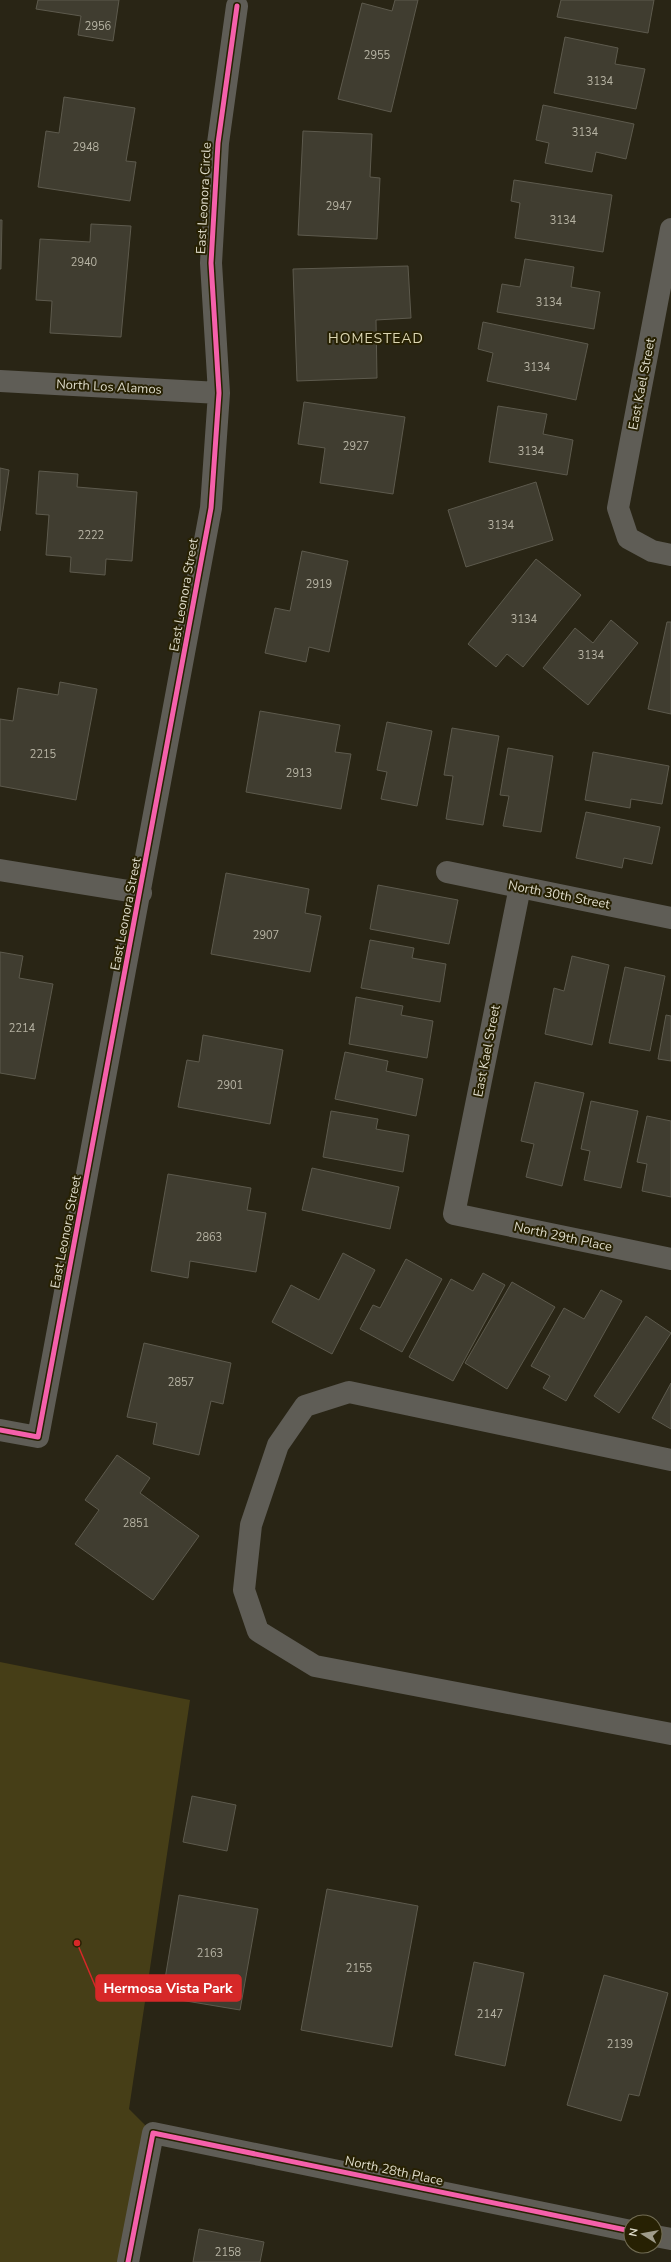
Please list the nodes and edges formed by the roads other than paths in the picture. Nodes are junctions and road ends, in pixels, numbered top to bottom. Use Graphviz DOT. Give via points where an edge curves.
graph roads {
  1 [pos="237,6"];
  2 [pos="671,229"];
  3 [pos="0,380"];
  4 [pos="219,393"];
  5 [pos="671,555"];
  6 [pos="0,870"];
  7 [pos="447,872"];
  8 [pos="520,887"];
  9 [pos="141,893"];
  10 [pos="671,918"];
  11 [pos="454,1214"];
  12 [pos="671,1259"];
  13 [pos="0,1430"];
  14 [pos="671,1460"];
  15 [pos="671,1734"];
  16 [pos="623,2229"];
  17 [pos="128,2262"];
  1 -- 4 [label="street, East Leonora Circle" via="218,143 211,263"];
  2 -- 5 [label="street, East Kael Street" via="618,508 628,538 652,551"];
  3 -- 4 [label="street, North Los Alamos"];
  4 -- 9 [label="street, East Leonora Street" via="211,508"];
  6 -- 9 [label="street"];
  7 -- 8 [label="street, North 30th Street"];
  8 -- 10 [label="street, North 30th Street"];
  8 -- 11 [label="street, East Kael Street"];
  9 -- 13 [label="street, East Leonora Street" via="38,1437"];
  11 -- 12 [label="street, North 29th Place"];
  14 -- 15 [label="street" via="349,1392 305,1406 278,1445 251,1525 244,1590 258,1631 315,1666"];
  16 -- 17 [label="street, North 28th Place" via="153,2133"];
}
